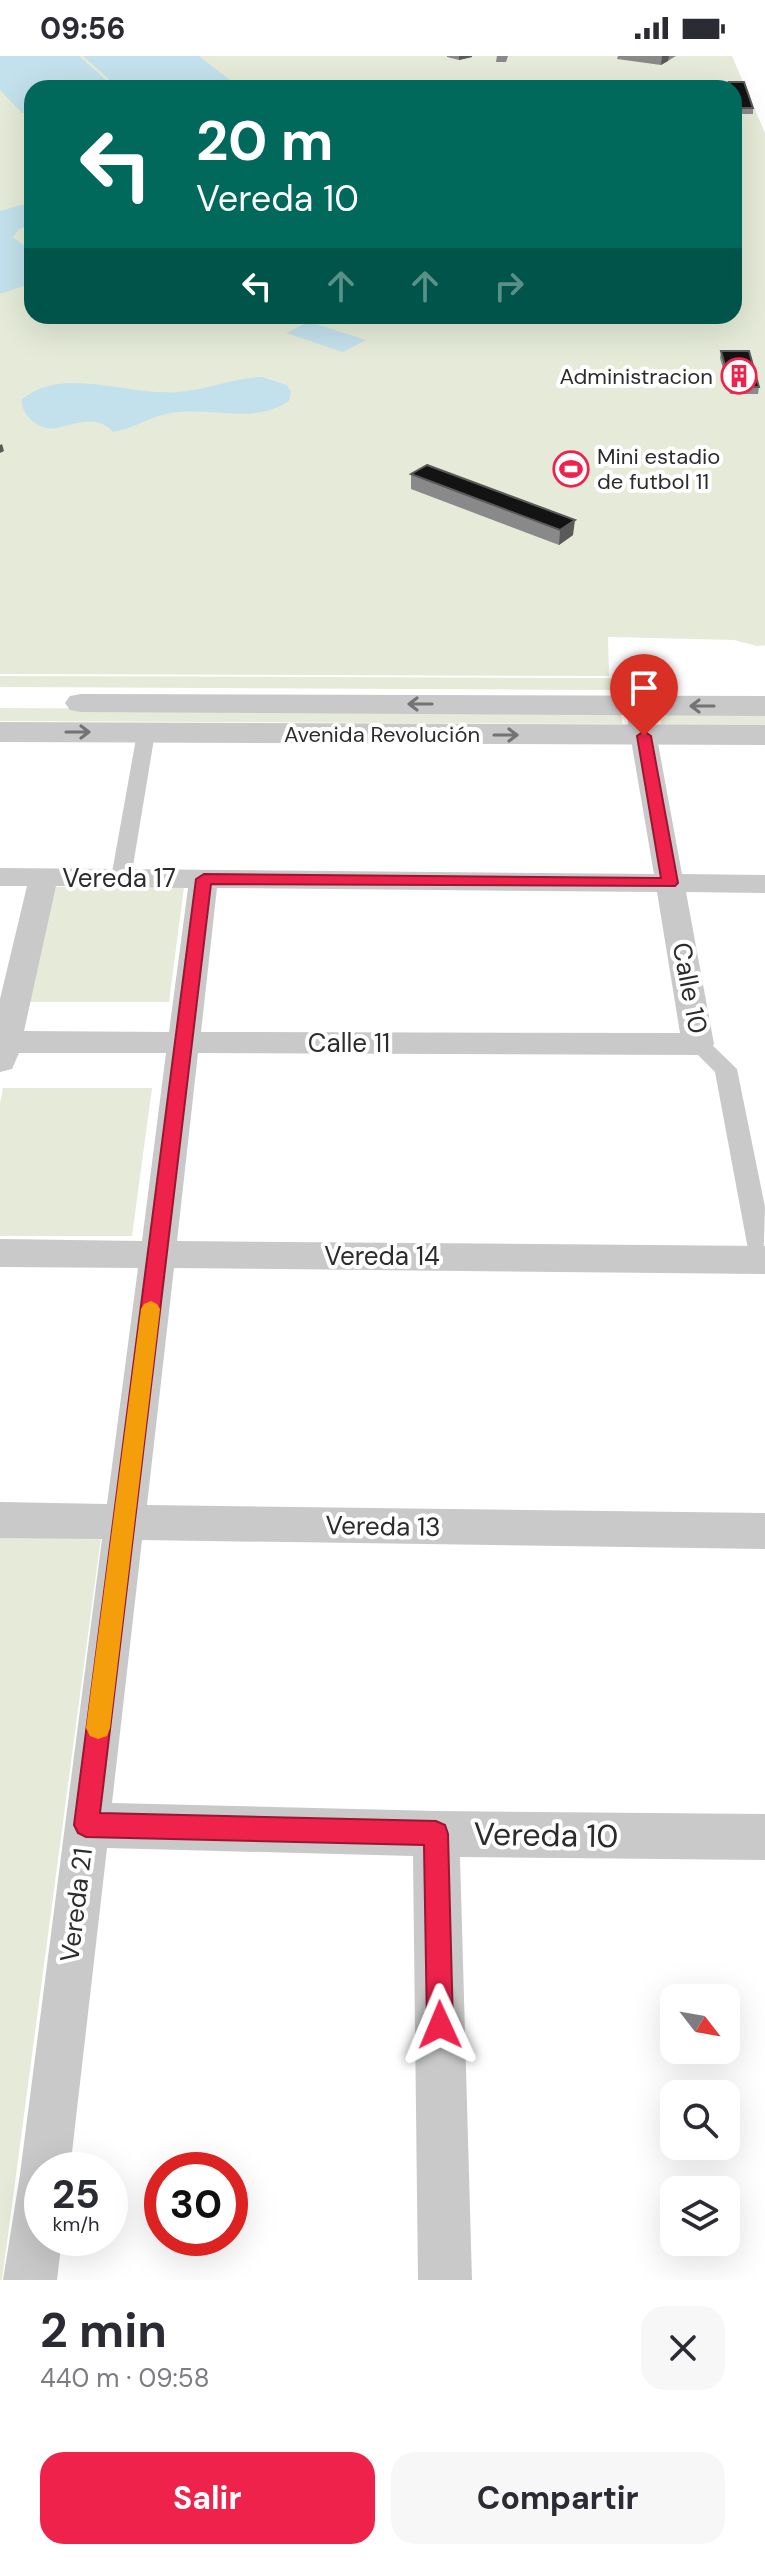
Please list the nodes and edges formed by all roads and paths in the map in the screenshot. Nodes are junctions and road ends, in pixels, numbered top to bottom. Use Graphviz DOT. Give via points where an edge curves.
graph roads {
  1 [pos="0,703"];
  2 [pos="765,706"];
  3 [pos="641,720"];
  4 [pos="0,732"];
  5 [pos="146,733"];
  6 [pos="765,735"];
  7 [pos="0,877"];
  8 [pos="44,877"];
  9 [pos="121,878"];
  10 [pos="204,879"];
  11 [pos="670,883"];
  12 [pos="765,884"];
  13 [pos="184,1042"];
  14 [pos="698,1044"];
  15 [pos="2,1050"];
  16 [pos="0,1253"];
  17 [pos="157,1254"];
  18 [pos="764,1260"];
  19 [pos="0,1520"];
  20 [pos="124,1521"];
  21 [pos="765,1531"];
  22 [pos="86,1825"];
  23 [pos="436,1834"];
  24 [pos="765,1837"];
  25 [pos="46,2152"];
  26 [pos="33,2256"];
  27 [pos="30,2280"];
  28 [pos="445,2280"];
  3 -- 1 [label="street, Avenida Revolución, one-way"];
  2 -- 3 [label="street, Avenida Revolución, one-way"];
  5 -- 3 [label="street, Avenida Revolución, one-way"];
  3 -- 6 [label="street, Avenida Revolución"];
  3 -- 11 [label="street, Calle 10"];
  4 -- 5 [label="street, Avenida Revolución, one-way"];
  5 -- 9 [label="street"];
  7 -- 8 [label="street, Vereda 17"];
  8 -- 9 [label="street, Vereda 17"];
  8 -- 15 [label="street"];
  9 -- 10 [label="street, Vereda 17"];
  10 -- 11 [label="street, Vereda 17"];
  10 -- 13 [label="street, Vereda 21"];
  11 -- 12 [label="street, Vereda 17"];
  11 -- 14 [label="street, Calle 10"];
  13 -- 14 [label="street, Calle 11"];
  13 -- 15 [label="street, Calle 11"];
  13 -- 17 [label="street, Vereda 21"];
  14 -- 18 [label="street, Calle 10" via="726,1069"];
  16 -- 17 [label="street, Vereda 14"];
  17 -- 18 [label="street, Vereda 14"];
  17 -- 20 [label="street, Vereda 21"];
  19 -- 20 [label="street, Vereda 13"];
  20 -- 21 [label="street, Vereda 13"];
  20 -- 22 [label="street, Vereda 21"];
  22 -- 23 [label="street, Vereda 10"];
  22 -- 25 [label="street, Vereda 21"];
  23 -- 24 [label="street, Vereda 10"];
  23 -- 28 [label="street"];
  26 -- 27 [label="street"];
}
